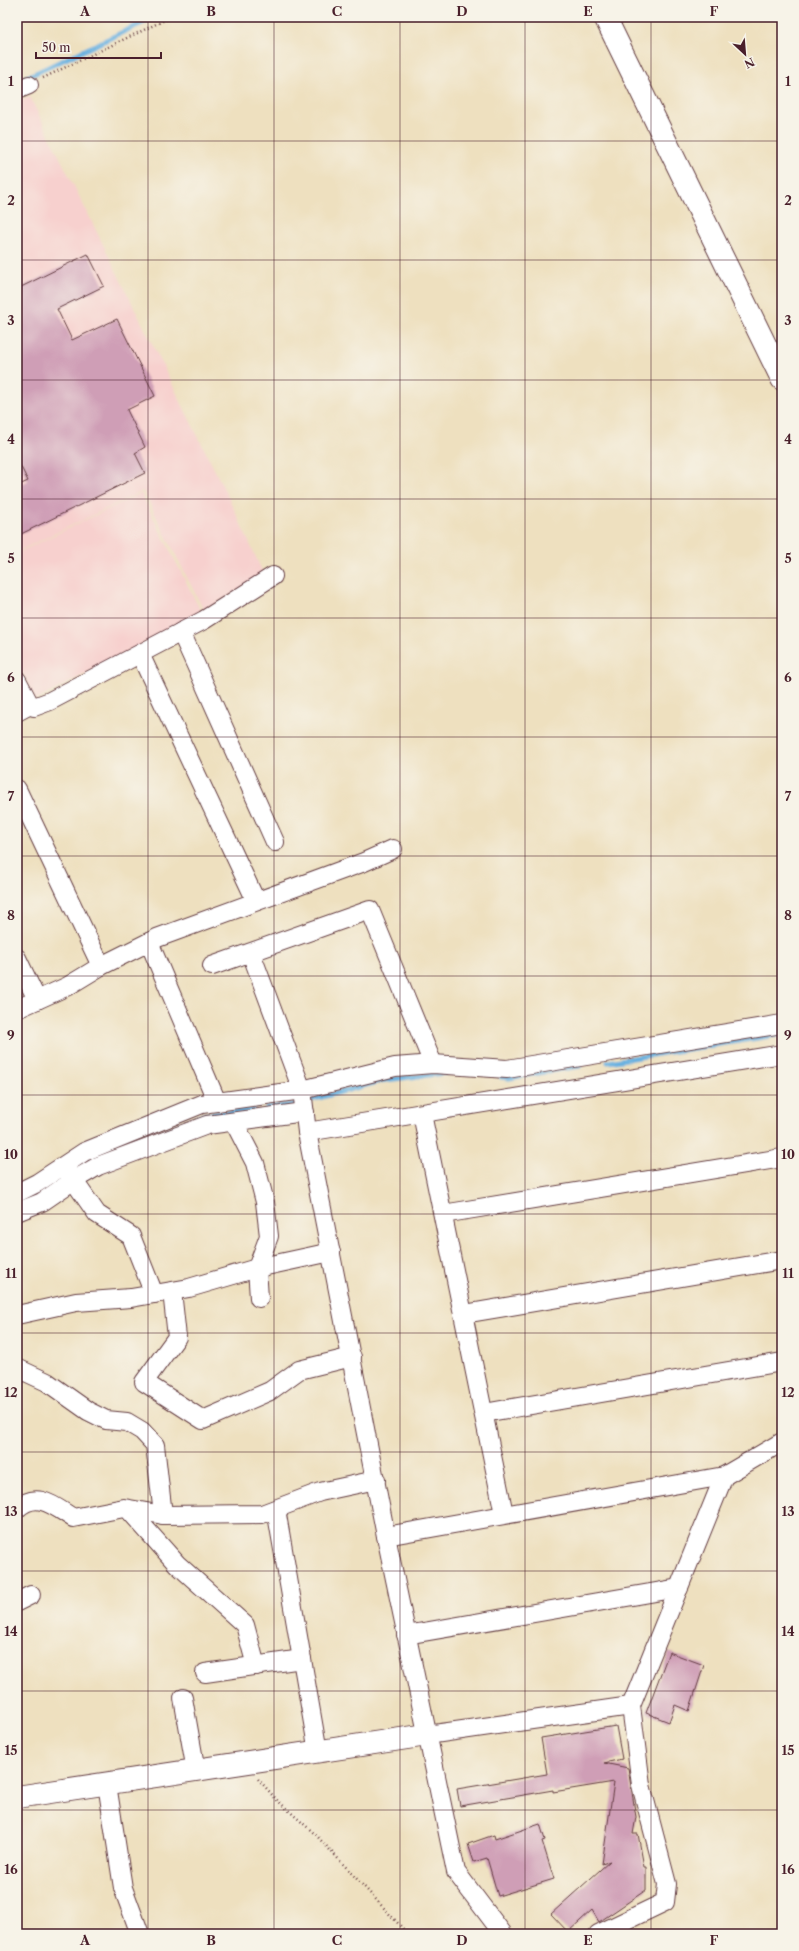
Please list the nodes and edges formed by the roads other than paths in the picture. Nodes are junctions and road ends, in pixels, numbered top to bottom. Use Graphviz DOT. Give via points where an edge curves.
graph roads {
  1 [pos="605,17"];
  2 [pos="782,379"];
  3 [pos="273,576"];
  4 [pos="181,632"];
  5 [pos="140,654"];
  6 [pos="17,680"];
  7 [pos="23,708"];
  8 [pos="17,789"];
  9 [pos="275,842"];
  10 [pos="393,848"];
  11 [pos="256,901"];
  12 [pos="149,942"];
  13 [pos="251,953"];
  14 [pos="17,958"];
  15 [pos="101,966"];
  16 [pos="212,966"];
  17 [pos="37,1000"];
  18 [pos="17,1008"];
  19 [pos="782,1024"];
  20 [pos="782,1055"];
  21 [pos="433,1064"];
  22 [pos="302,1090"];
  23 [pos="217,1102"];
  24 [pos="305,1112"];
  25 [pos="422,1114"];
  26 [pos="234,1122"];
  27 [pos="307,1132"];
  28 [pos="782,1158"];
  29 [pos="68,1172"];
  30 [pos="17,1193"];
  31 [pos="17,1212"];
  32 [pos="443,1214"];
  33 [pos="331,1252"];
  34 [pos="782,1260"];
  35 [pos="257,1268"];
  36 [pos="172,1291"];
  37 [pos="154,1294"];
  38 [pos="259,1298"];
  39 [pos="464,1314"];
  40 [pos="17,1315"];
  41 [pos="352,1357"];
  42 [pos="782,1362"];
  43 [pos="17,1368"];
  44 [pos="484,1413"];
  45 [pos="782,1442"];
  46 [pos="724,1476"];
  47 [pos="376,1480"];
  48 [pos="128,1508"];
  49 [pos="17,1509"];
  50 [pos="276,1509"];
  51 [pos="504,1514"];
  52 [pos="163,1515"];
  53 [pos="386,1536"];
  54 [pos="679,1588"];
  55 [pos="406,1635"];
  56 [pos="302,1659"];
  57 [pos="256,1666"];
  58 [pos="205,1673"];
  59 [pos="183,1698"];
  60 [pos="631,1706"];
  61 [pos="427,1736"];
  62 [pos="318,1752"];
  63 [pos="196,1771"];
  64 [pos="107,1784"];
  65 [pos="17,1798"];
  66 [pos="140,1934"];
  67 [pos="503,1934"];
  68 [pos="598,1934"];
  1 -- 2 [label="street"];
  3 -- 4 [label="street"];
  4 -- 5 [label="street"];
  4 -- 9 [label="street"];
  5 -- 7 [label="street" via="50,701"];
  5 -- 11 [label="street"];
  6 -- 7 [label="street"];
  8 -- 15 [label="street"];
  10 -- 11 [label="street" via="364,862"];
  11 -- 12 [label="street"];
  12 -- 15 [label="street"];
  12 -- 23 [label="street"];
  13 -- 16 [label="street"];
  13 -- 21 [label="street" via="370,910"];
  13 -- 22 [label="street"];
  14 -- 17 [label="street"];
  15 -- 17 [label="street" via="68,986"];
  17 -- 18 [label="street"];
  19 -- 21 [label="street" via="506,1069"];
  20 -- 25 [label="street"];
  21 -- 22 [label="street" via="395,1067"];
  22 -- 23 [label="street"];
  22 -- 24 [label="street"];
  23 -- 29 [label="street" via="202,1104 84,1152"];
  24 -- 26 [label="street"];
  24 -- 27 [label="street"];
  25 -- 27 [label="street"];
  25 -- 32 [label="street"];
  26 -- 29 [label="street" via="207,1125 98,1166"];
  26 -- 35 [label="street" via="255,1163 265,1202 269,1236"];
  27 -- 33 [label="street"];
  28 -- 32 [label="street"];
  29 -- 30 [label="street"];
  29 -- 31 [label="street" via="42,1202"];
  29 -- 37 [label="street" via="97,1214 131,1236"];
  32 -- 39 [label="street"];
  33 -- 35 [label="street"];
  33 -- 41 [label="street"];
  34 -- 39 [label="street"];
  35 -- 36 [label="street"];
  35 -- 38 [label="street"];
  36 -- 37 [label="street"];
  36 -- 41 [label="street" via="177,1337 144,1382 203,1420 270,1391 299,1370"];
  37 -- 40 [label="street" via="76,1302"];
  39 -- 44 [label="street"];
  41 -- 47 [label="street"];
  42 -- 44 [label="street"];
  43 -- 52 [label="street" via="47,1382 88,1411 106,1420 127,1422 142,1430 155,1445"];
  44 -- 51 [label="street"];
  45 -- 46 [label="street"];
  46 -- 51 [label="street"];
  46 -- 54 [label="street"];
  47 -- 50 [label="street" via="320,1492"];
  47 -- 53 [label="street"];
  48 -- 49 [label="street" via="73,1518 44,1500 24,1502"];
  48 -- 52 [label="street"];
  48 -- 57 [label="street" via="177,1564 245,1625"];
  50 -- 52 [label="street" via="262,1514"];
  50 -- 56 [label="street"];
  51 -- 53 [label="street"];
  53 -- 55 [label="street"];
  54 -- 55 [label="street"];
  54 -- 60 [label="street"];
  55 -- 61 [label="street"];
  56 -- 57 [label="street"];
  56 -- 62 [label="street"];
  57 -- 58 [label="street"];
  59 -- 63 [label="street"];
  60 -- 61 [label="street"];
  60 -- 68 [label="street" via="641,1785 667,1884 664,1902"];
  61 -- 62 [label="street"];
  61 -- 67 [label="street" via="456,1872"];
  62 -- 63 [label="street"];
  63 -- 64 [label="street"];
  64 -- 65 [label="street"];
  64 -- 66 [label="street" via="122,1888"];
}
